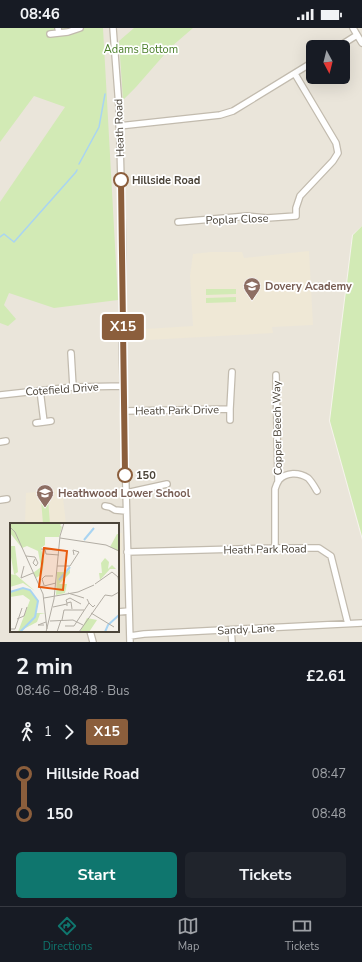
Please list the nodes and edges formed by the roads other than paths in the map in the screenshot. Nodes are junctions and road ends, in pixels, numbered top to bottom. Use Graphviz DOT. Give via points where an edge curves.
graph roads {
  1 [pos="80,28"];
  2 [pos="113,28"];
  3 [pos="353,28"];
  4 [pos="58,31"];
  5 [pos="50,34"];
  6 [pos="357,35"];
  7 [pos="349,40"];
  8 [pos="362,43"];
  9 [pos="306,67"];
  10 [pos="295,74"];
  11 [pos="119,126"];
  12 [pos="178,222"];
  13 [pos="71,353"];
  14 [pos="232,372"];
  15 [pos="276,375"];
  16 [pos="124,386"];
  17 [pos="73,388"];
  18 [pos="40,390"];
  19 [pos="0,394"];
  20 [pos="230,409"];
  21 [pos="124,411"];
  22 [pos="230,420"];
  23 [pos="51,421"];
  24 [pos="44,422"];
  25 [pos="36,423"];
  26 [pos="278,481"];
  27 [pos="167,484"];
  28 [pos="317,491"];
  29 [pos="126,493"];
  30 [pos="7,499"];
  31 [pos="0,500"];
  32 [pos="105,506"];
  33 [pos="126,511"];
  34 [pos="275,548"];
  35 [pos="127,552"];
  36 [pos="129,611"];
  37 [pos="119,612"];
  38 [pos="362,623"];
  39 [pos="348,624"];
  40 [pos="232,630"];
  41 [pos="90,632"];
  42 [pos="130,639"];
  43 [pos="93,642"];
  44 [pos="232,642"];
  1 -- 4 [label="street" via="68,32"];
  2 -- 11 [label="street, Heath Road"];
  3 -- 6 [label="street"];
  4 -- 5 [label="street"];
  6 -- 7 [label="street"];
  6 -- 8 [label="street"];
  9 -- 10 [label="street"];
  10 -- 11 [label="street" via="233,111 220,115"];
  10 -- 12 [label="street, Poplar Close" via="336,143 338,153 333,162 300,196 296,218 247,216"];
  11 -- 16 [label="street, Heath Road"];
  13 -- 17 [label="street"];
  14 -- 20 [label="street, Heath Park Drive"];
  15 -- 26 [label="street, Copper Beech Way"];
  16 -- 17 [label="street, Cotefield Drive"];
  16 -- 21 [label="street, Heath Road"];
  17 -- 18 [label="street, Cotefield Drive"];
  18 -- 19 [label="street, Cotefield Drive"];
  18 -- 24 [label="street"];
  20 -- 21 [label="street, Heath Park Drive"];
  20 -- 22 [label="street, Heath Park Drive"];
  21 -- 29 [label="street, Heath Road"];
  23 -- 24 [label="street"];
  24 -- 25 [label="street"];
  26 -- 28 [label="street, Copper Beech Way" via="286,474 297,474 307,477"];
  26 -- 34 [label="street, Copper Beech Way" via="275,489"];
  27 -- 29 [label="street"];
  29 -- 33 [label="street, Heath Road"];
  30 -- 31 [label="street"];
  32 -- 33 [label="street"];
  33 -- 35 [label="street, Heath Road"];
  34 -- 35 [label="street, Heath Park Road"];
  34 -- 39 [label="street, Heath Park Road" via="319,548 331,556"];
  35 -- 36 [label="street, Heath Road"];
  36 -- 37 [label="street"];
  36 -- 42 [label="street, Heath Road"];
  38 -- 39 [label="street, Sandy Lane"];
  39 -- 40 [label="street, Sandy Lane"];
  40 -- 42 [label="street, Sandy Lane" via="144,634"];
  40 -- 44 [label="street"];
  41 -- 43 [label="street"];
}
